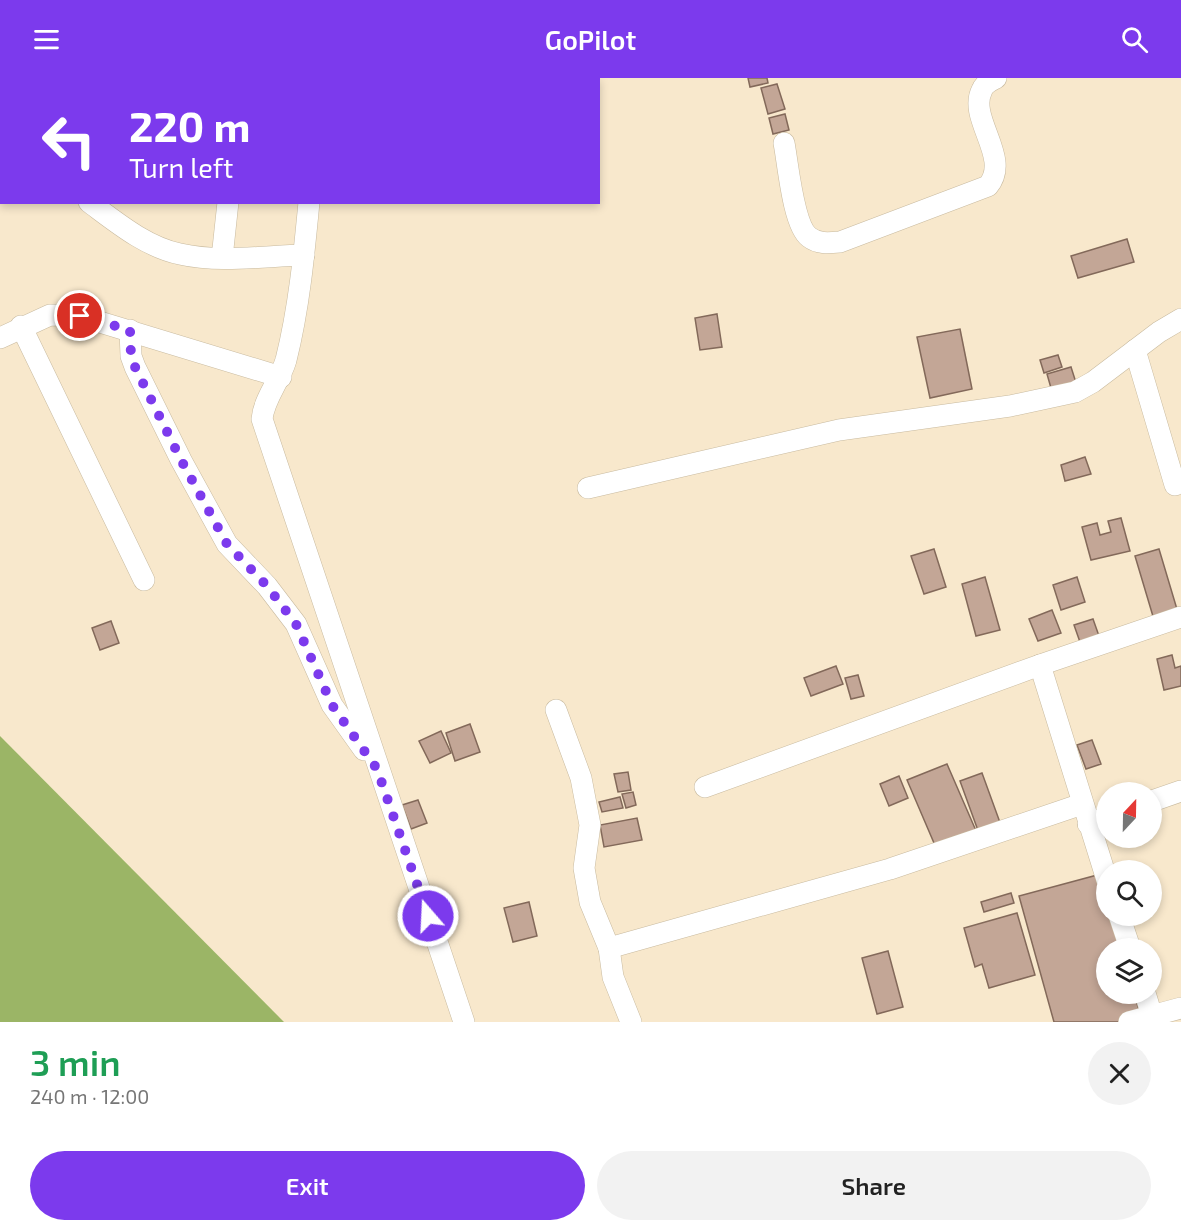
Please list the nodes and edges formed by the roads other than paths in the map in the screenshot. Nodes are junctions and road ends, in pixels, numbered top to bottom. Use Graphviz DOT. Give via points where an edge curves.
graph roads {
  1 [pos="996,78"];
  2 [pos="784,143"];
  3 [pos="92,204"];
  4 [pos="228,204"];
  5 [pos="309,204"];
  6 [pos="304,255"];
  7 [pos="222,258"];
  8 [pos="1181,319"];
  9 [pos="21,326"];
  10 [pos="130,330"];
  11 [pos="0,338"];
  12 [pos="1136,350"];
  13 [pos="281,376"];
  14 [pos="1175,485"];
  15 [pos="588,488"];
  16 [pos="144,580"];
  17 [pos="1181,617"];
  18 [pos="1040,665"];
  19 [pos="556,710"];
  20 [pos="377,769"];
  21 [pos="705,787"];
  22 [pos="1181,791"];
  23 [pos="1162,798"];
  24 [pos="1092,815"];
  25 [pos="1102,860"];
  26 [pos="609,948"];
  27 [pos="1148,1004"];
  28 [pos="1181,1008"];
  29 [pos="1152,1016"];
  30 [pos="464,1022"];
  31 [pos="631,1022"];
  32 [pos="1129,1022"];
  1 -- 2 [label="street" via="982,87 978,98 994,152 996,172 988,186 840,242 821,243 807,236 799,222"];
  3 -- 7 [label="street" via="135,236 179,254"];
  4 -- 7 [label="street"];
  5 -- 6 [label="street"];
  6 -- 7 [label="street"];
  6 -- 13 [label="street" via="294,326"];
  8 -- 12 [label="street"];
  9 -- 10 [label="street" via="61,314"];
  9 -- 11 [label="street"];
  9 -- 16 [label="street"];
  10 -- 13 [label="street"];
  10 -- 20 [label="street" via="135,367 227,544 296,624 332,705"];
  12 -- 14 [label="street"];
  12 -- 15 [label="street" via="1075,392 1010,406 839,430"];
  13 -- 20 [label="street" via="263,407 262,420"];
  17 -- 18 [label="street"];
  18 -- 21 [label="street"];
  18 -- 24 [label="street"];
  19 -- 26 [label="street" via="581,778 590,825 584,868 590,902"];
  20 -- 30 [label="street"];
  22 -- 23 [label="street"];
  24 -- 25 [label="street"];
  24 -- 26 [label="street"];
  26 -- 31 [label="street" via="613,977"];
  27 -- 29 [label="street"];
  28 -- 29 [label="street"];
  29 -- 32 [label="street"];
}
